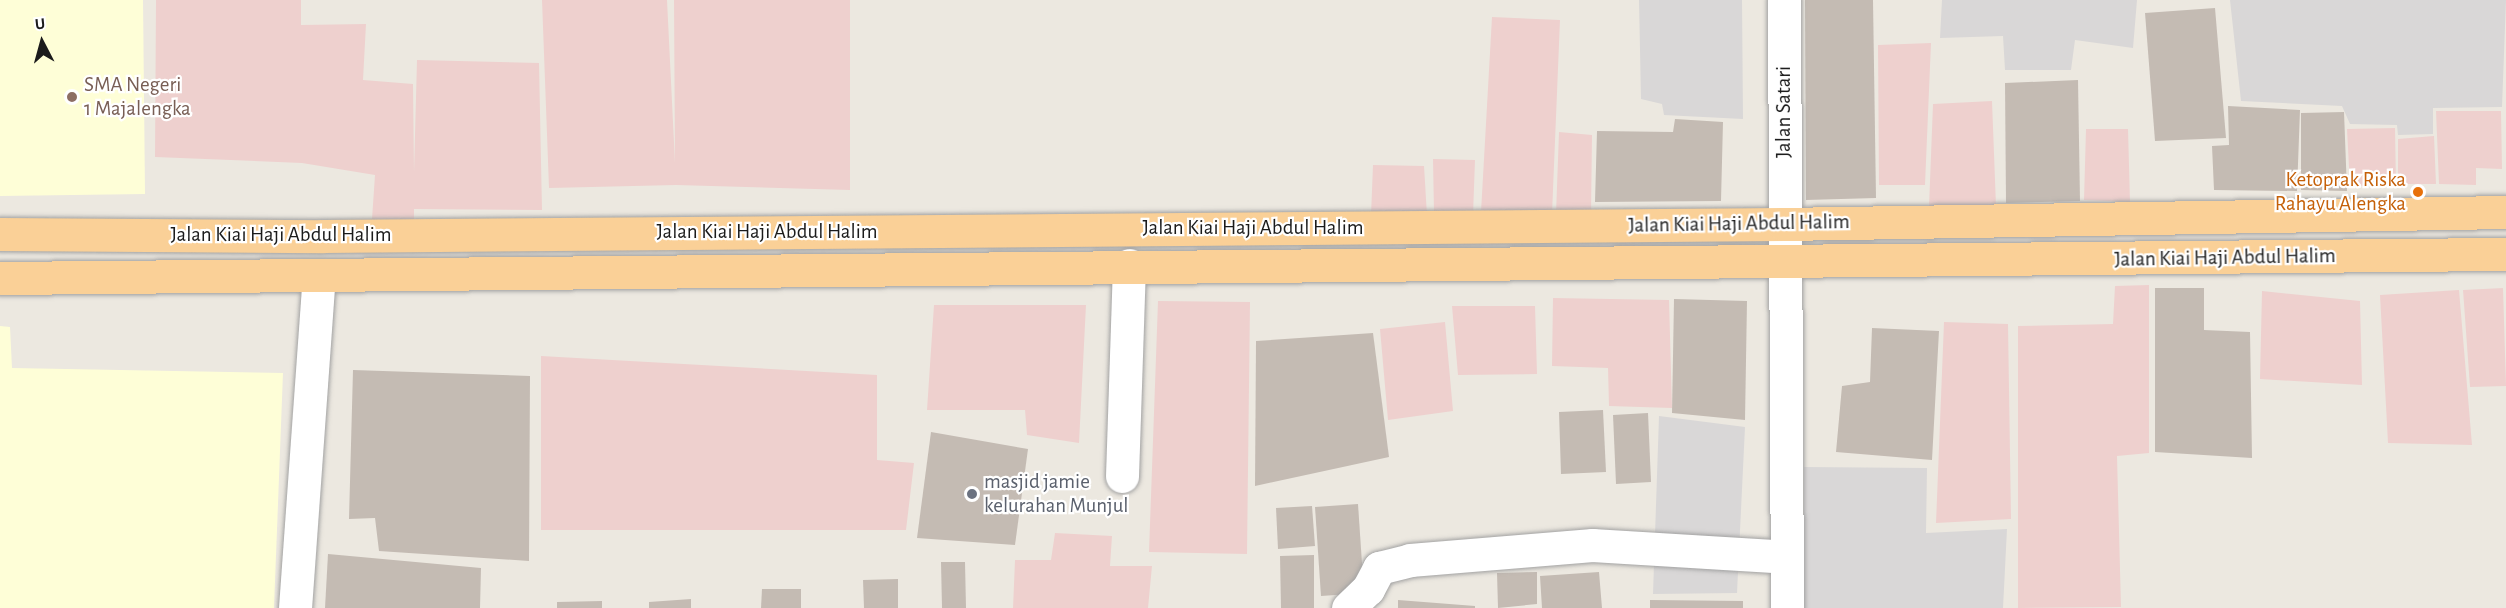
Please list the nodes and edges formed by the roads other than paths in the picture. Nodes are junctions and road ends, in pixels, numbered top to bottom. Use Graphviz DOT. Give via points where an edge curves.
graph roads {
  1 [pos="1784,0"];
  2 [pos="2506,212"];
  3 [pos="1783,224"];
  4 [pos="0,234"];
  5 [pos="2506,254"];
  6 [pos="1784,264"];
  7 [pos="1129,266"];
  8 [pos="319,277"];
  9 [pos="0,278"];
  10 [pos="1122,476"];
  11 [pos="1786,558"];
  12 [pos="295,608"];
  13 [pos="1348,608"];
  14 [pos="1786,608"];
  1 -- 3 [label="street, Jalan Satari"];
  2 -- 3 [label="main road, Jalan Kiai Haji Abdul Halim"];
  3 -- 4 [label="main road, Jalan Kiai Haji Abdul Halim" via="335,236"];
  3 -- 6 [label="street, Jalan Satari"];
  5 -- 6 [label="main road, Jalan Kiai Haji Abdul Halim"];
  6 -- 7 [label="main road, Jalan Kiai Haji Abdul Halim"];
  6 -- 11 [label="street, Jalan Satari"];
  7 -- 8 [label="main road, Jalan Kiai Haji Abdul Halim"];
  7 -- 10 [label="street"];
  8 -- 9 [label="main road, Jalan Kiai Haji Abdul Halim"];
  8 -- 12 [label="street"];
  11 -- 13 [label="street" via="1592,545 1410,560 1379,568 1368,589"];
  11 -- 14 [label="street, Jalan Satari"];
}
